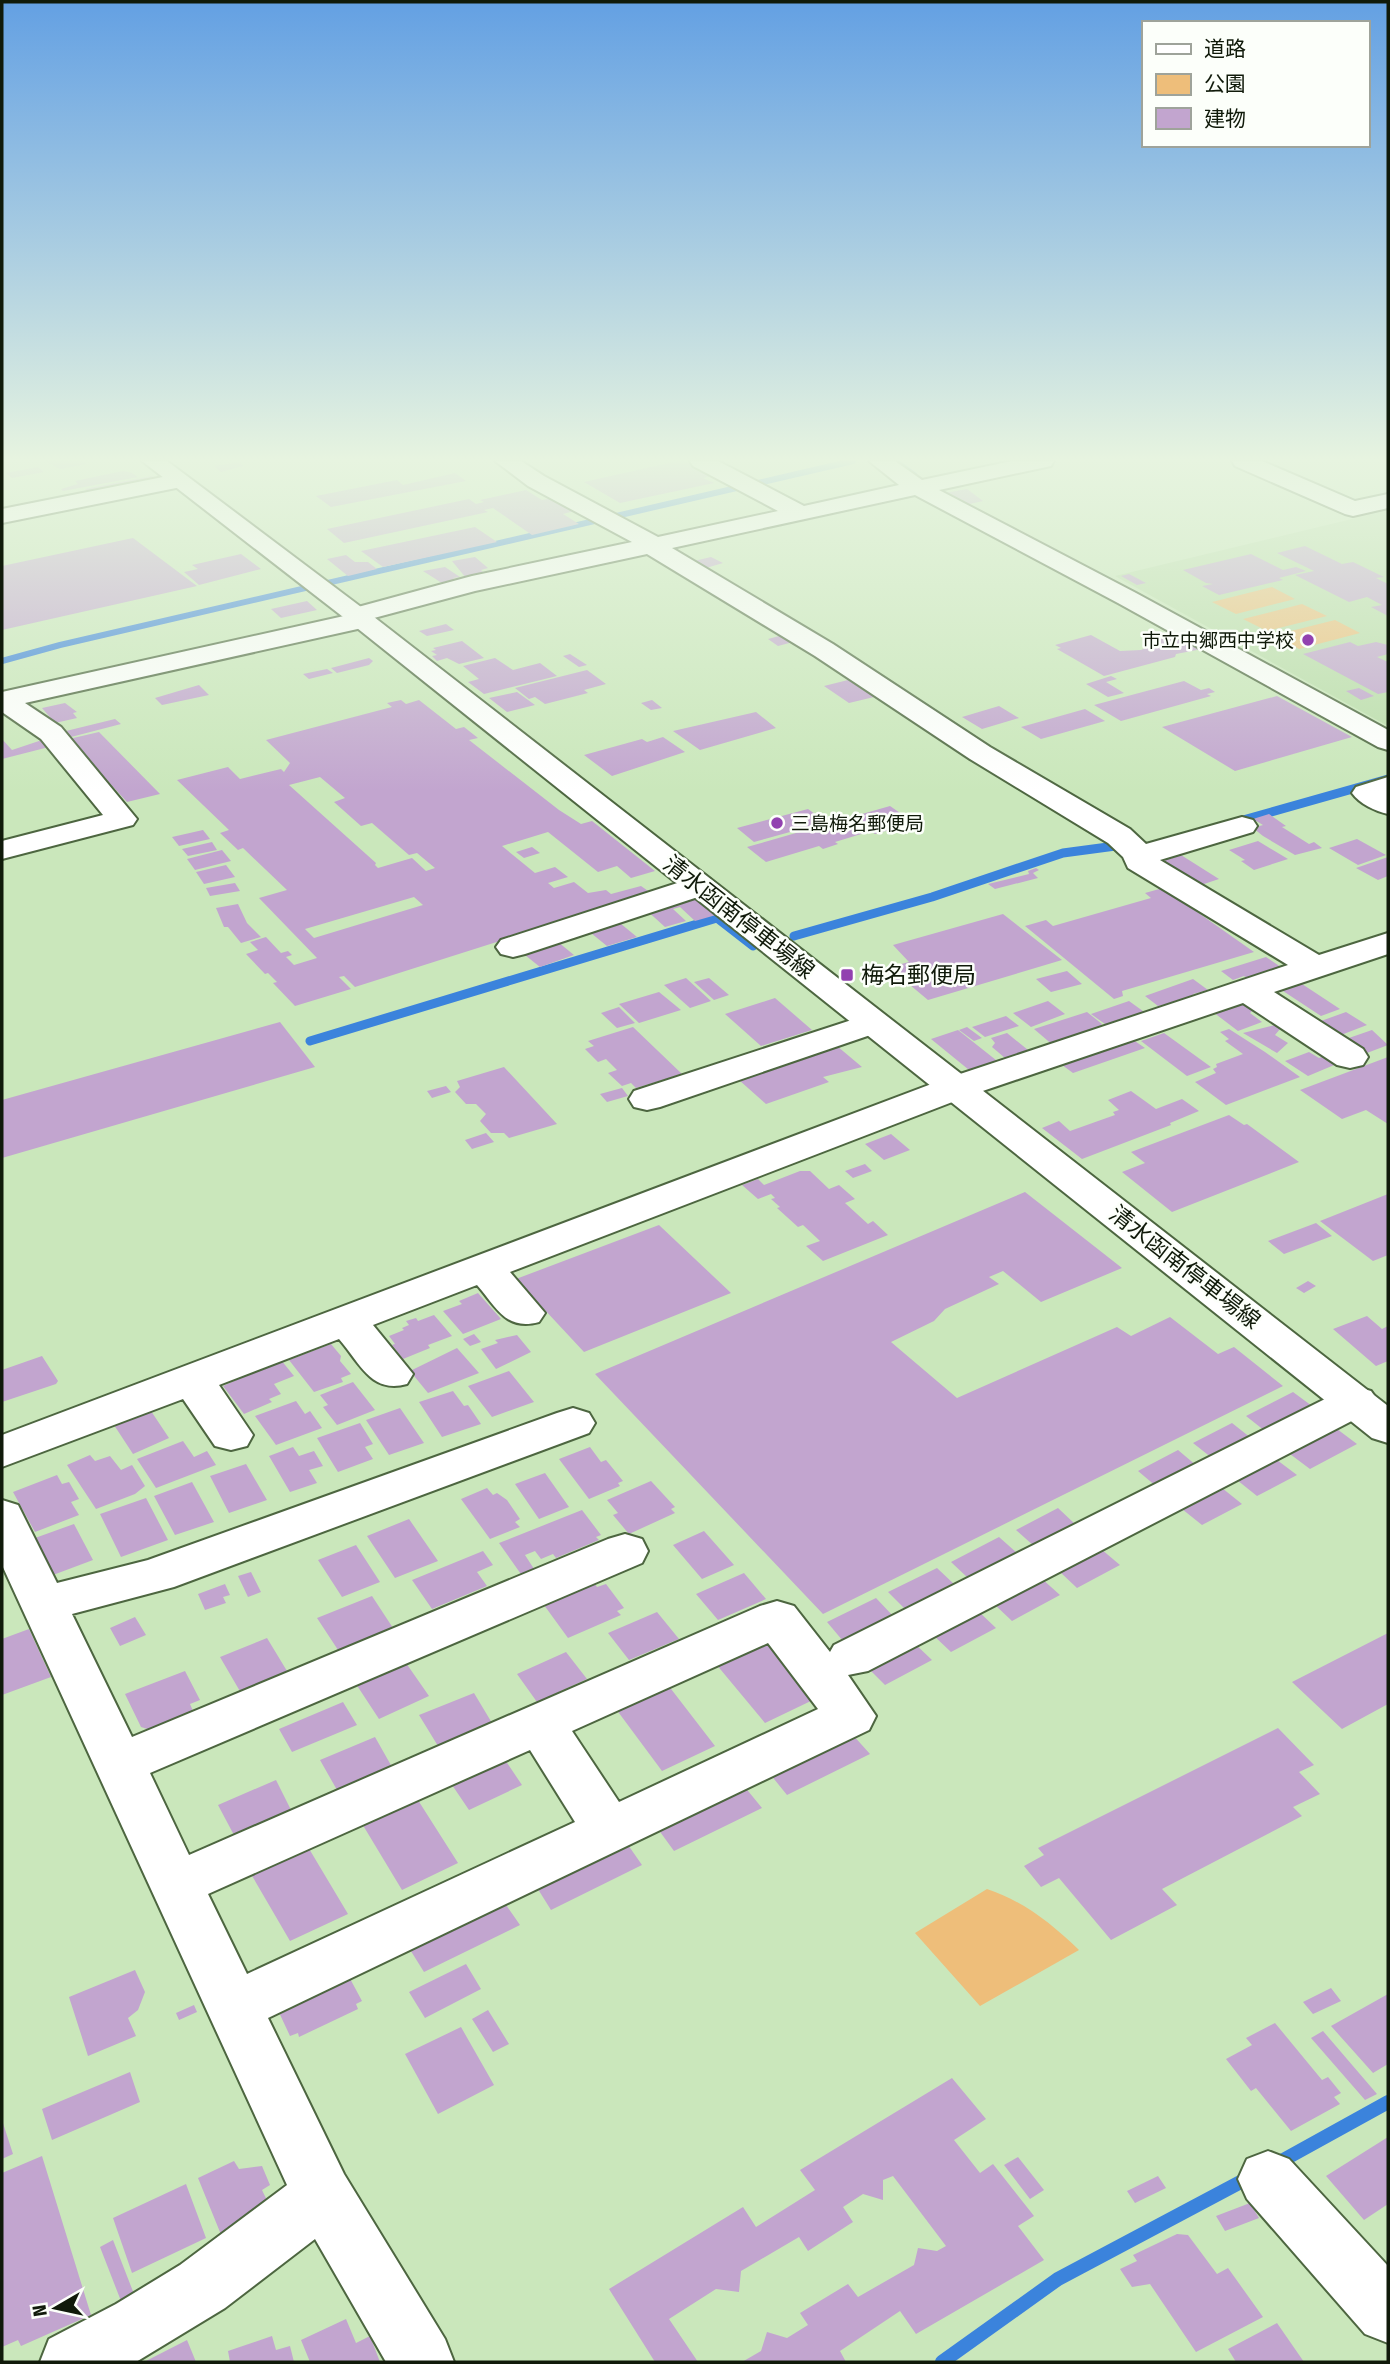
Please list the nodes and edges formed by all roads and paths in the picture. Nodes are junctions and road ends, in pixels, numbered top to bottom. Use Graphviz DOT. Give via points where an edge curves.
graph roads {
  1 [pos="298,571"];
  2 [pos="528,571"];
  3 [pos="696,571"];
  4 [pos="1073,571"];
  5 [pos="359,618"];
  6 [pos="2,700"];
  7 [pos="1388,741"];
  8 [pos="1388,786"];
  9 [pos="1388,805"];
  10 [pos="1242,826"];
  11 [pos="1131,848"];
  12 [pos="2,850"];
  13 [pos="699,886"];
  14 [pos="1388,943"];
  15 [pos="513,947"];
  16 [pos="1315,967"];
  17 [pos="1247,990"];
  18 [pos="873,1023"];
  19 [pos="1350,1058"];
  20 [pos="955,1088"];
  21 [pos="647,1100"];
  22 [pos="484,1268"];
  23 [pos="524,1313"];
  24 [pos="346,1320"];
  25 [pos="392,1374"];
  26 [pos="192,1380"];
  27 [pos="1372,1414"];
  28 [pos="573,1423"];
  29 [pos="231,1435"];
  30 [pos="2,1452"];
  31 [pos="2,1516"];
  32 [pos="625,1551"];
  33 [pos="43,1604"];
  34 [pos="851,1658"];
  35 [pos="540,1723"];
  36 [pos="120,1764"];
  37 [pos="609,1830"];
  38 [pos="177,1884"];
  39 [pos="236,2006"];
  40 [pos="1268,2179"];
  41 [pos="323,2194"];
  42 [pos="1388,2312"];
  43 [pos="72,2362"];
  44 [pos="422,2362"];
  1 -- 5 [label="street, 清水函南停車場線"];
  2 -- 5 [label="street" via="472,583"];
  3 -- 11 [label="street"];
  4 -- 7 [label="street"];
  5 -- 6 [label="street"];
  5 -- 13 [label="street, 清水函南停車場線"];
  6 -- 12 [label="street" via="51,733 122,820"];
  8 -- 9 [label="street" via="1367,793"];
  10 -- 11 [label="street"];
  11 -- 16 [label="street" via="1139,861 1167,880"];
  13 -- 15 [label="street"];
  13 -- 18 [label="street, 清水函南停車場線"];
  14 -- 16 [label="street"];
  16 -- 17 [label="street"];
  17 -- 19 [label="street"];
  17 -- 20 [label="street"];
  18 -- 20 [label="street, 清水函南停車場線"];
  18 -- 21 [label="street"];
  20 -- 22 [label="street"];
  20 -- 27 [label="street, 清水函南停車場線"];
  22 -- 23 [label="street"];
  22 -- 24 [label="street"];
  24 -- 25 [label="street"];
  24 -- 26 [label="street"];
  26 -- 29 [label="street"];
  26 -- 30 [label="street"];
  27 -- 34 [label="street"];
  28 -- 33 [label="street" via="157,1575"];
  31 -- 33 [label="street"];
  32 -- 36 [label="street"];
  33 -- 36 [label="street"];
  35 -- 37 [label="street"];
  35 -- 37 [label="street" via="777,1619 851,1716"];
  35 -- 38 [label="street"];
  36 -- 38 [label="street"];
  37 -- 39 [label="street"];
  38 -- 39 [label="street"];
  39 -- 41 [label="street"];
  40 -- 42 [label="street"];
  41 -- 43 [label="street" via="220,2275 140,2328"];
  41 -- 44 [label="street"];
}
